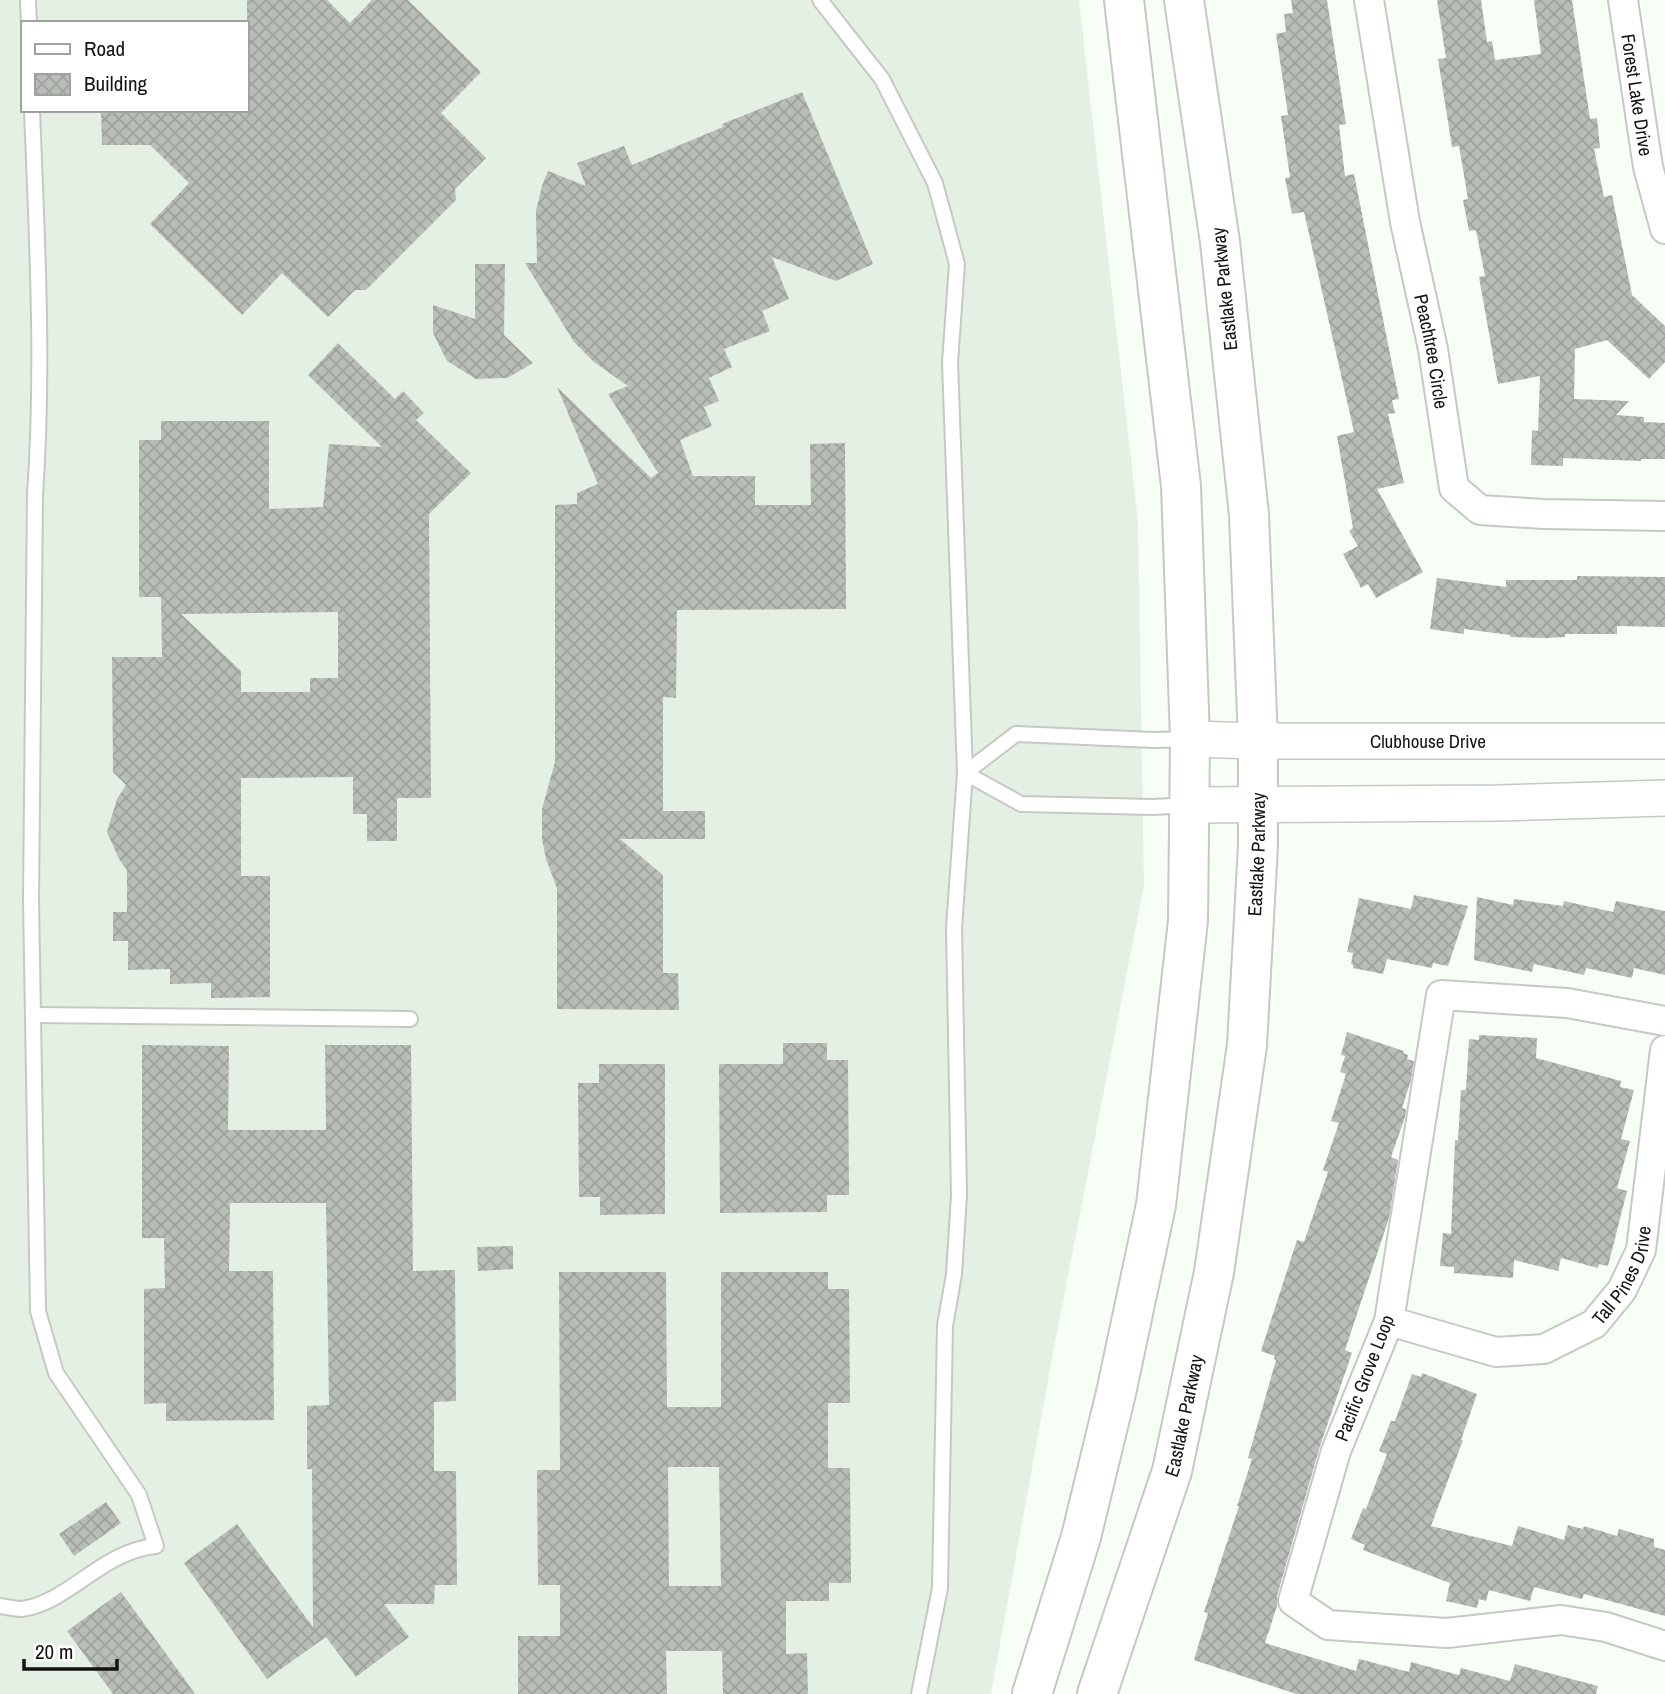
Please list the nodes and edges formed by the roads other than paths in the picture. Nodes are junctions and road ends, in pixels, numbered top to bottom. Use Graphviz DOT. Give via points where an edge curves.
graph roads {
  1 [pos="28,0"];
  2 [pos="820,0"];
  3 [pos="1124,0"];
  4 [pos="1184,0"];
  5 [pos="1369,0"];
  6 [pos="1623,0"];
  7 [pos="29,21"];
  8 [pos="32,112"];
  9 [pos="1665,229"];
  10 [pos="1665,516"];
  11 [pos="1190,739"];
  12 [pos="1258,741"];
  13 [pos="1665,741"];
  14 [pos="965,773"];
  15 [pos="1665,798"];
  16 [pos="1190,805"];
  17 [pos="1258,806"];
  18 [pos="33,1015"];
  19 [pos="410,1019"];
  20 [pos="1665,1021"];
  21 [pos="1665,1050"];
  22 [pos="1389,1321"];
  23 [pos="0,1606"];
  24 [pos="1665,1646"];
  25 [pos="919,1694"];
  26 [pos="1032,1694"];
  27 [pos="1097,1694"];
  1 -- 7 [label="lane"];
  2 -- 14 [label="lane" via="882,79 935,183 957,264 950,363"];
  3 -- 11 [label="main road" via="1181,486"];
  4 -- 12 [label="main road, Eastlake Parkway" via="1220,242 1249,515"];
  5 -- 10 [label="street, Peachtree Circle" via="1454,488 1480,510"];
  6 -- 9 [label="street, Forest Lake Drive" via="1648,167"];
  8 -- 18 [label="lane" via="39,439 33,648"];
  11 -- 12 [label="street, Clubhouse Drive"];
  11 -- 14 [label="lane" via="1016,734"];
  11 -- 16 [label="main road"];
  12 -- 13 [label="street, Clubhouse Drive"];
  12 -- 17 [label="main road, Eastlake Parkway"];
  14 -- 16 [label="lane" via="1021,804"];
  14 -- 25 [label="lane" via="954,928 959,1195 954,1274 944,1326 940,1588"];
  15 -- 17 [label="street"];
  16 -- 17 [label="street"];
  16 -- 26 [label="main road" via="1188,921 1156,1205 1082,1537"];
  17 -- 27 [label="main road, Eastlake Parkway" via="1247,1045 1214,1272 1172,1471"];
  18 -- 19 [label="lane"];
  18 -- 23 [label="lane" via="38,1311 56,1373 139,1495 156,1546 117,1556 48,1600 21,1609"];
  20 -- 22 [label="street, Pacific Grove Loop" via="1567,1003 1441,995"];
  21 -- 22 [label="street, Tall Pines Drive" via="1641,1250 1622,1290 1594,1324 1544,1349 1496,1352"];
  22 -- 24 [label="street, Pacific Grove Loop" via="1336,1451 1293,1601 1328,1625 1447,1633 1561,1620 1606,1627"];
}
